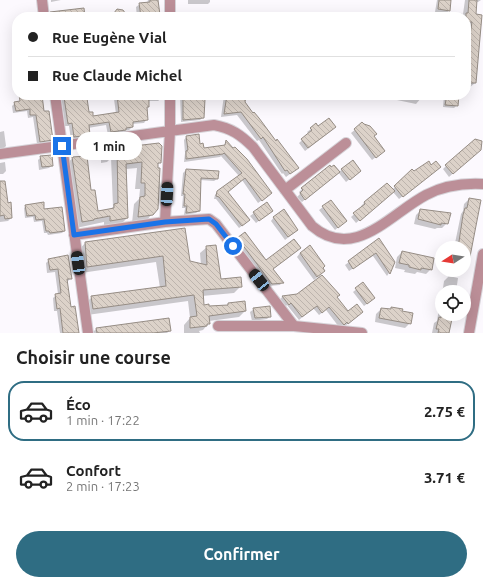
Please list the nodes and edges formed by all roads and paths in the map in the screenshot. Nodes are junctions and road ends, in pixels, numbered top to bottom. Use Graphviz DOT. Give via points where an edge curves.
graph roads {
  1 [pos="42,0"];
  2 [pos="170,0"];
  3 [pos="43,12"];
  4 [pos="170,12"];
  5 [pos="56,100"];
  6 [pos="170,100"];
  7 [pos="170,131"];
  8 [pos="346,143"];
  9 [pos="62,146"];
  10 [pos="0,154"];
  11 [pos="483,184"];
  12 [pos="285,190"];
  13 [pos="165,222"];
  14 [pos="74,235"];
  15 [pos="483,254"];
  16 [pos="218,326"];
  17 [pos="294,326"];
  18 [pos="88,333"];
  19 [pos="362,333"];
  20 [pos="469,333"];
  1 -- 3 [label="street"];
  2 -- 4 [label="street"];
  5 -- 9 [label="street"];
  6 -- 7 [label="street"];
  7 -- 9 [label="street"];
  7 -- 12 [label="street" via="214,125 232,130 252,147"];
  7 -- 13 [label="street"];
  8 -- 12 [label="street"];
  9 -- 10 [label="street"];
  9 -- 14 [label="street"];
  11 -- 12 [label="street" via="462,184 434,191 368,233 349,240 332,238 318,231"];
  13 -- 14 [label="street"];
  13 -- 17 [label="street" via="209,219 216,224"];
  14 -- 18 [label="street"];
  15 -- 20 [label="street"];
  16 -- 17 [label="street"];
  17 -- 19 [label="street"];
}
